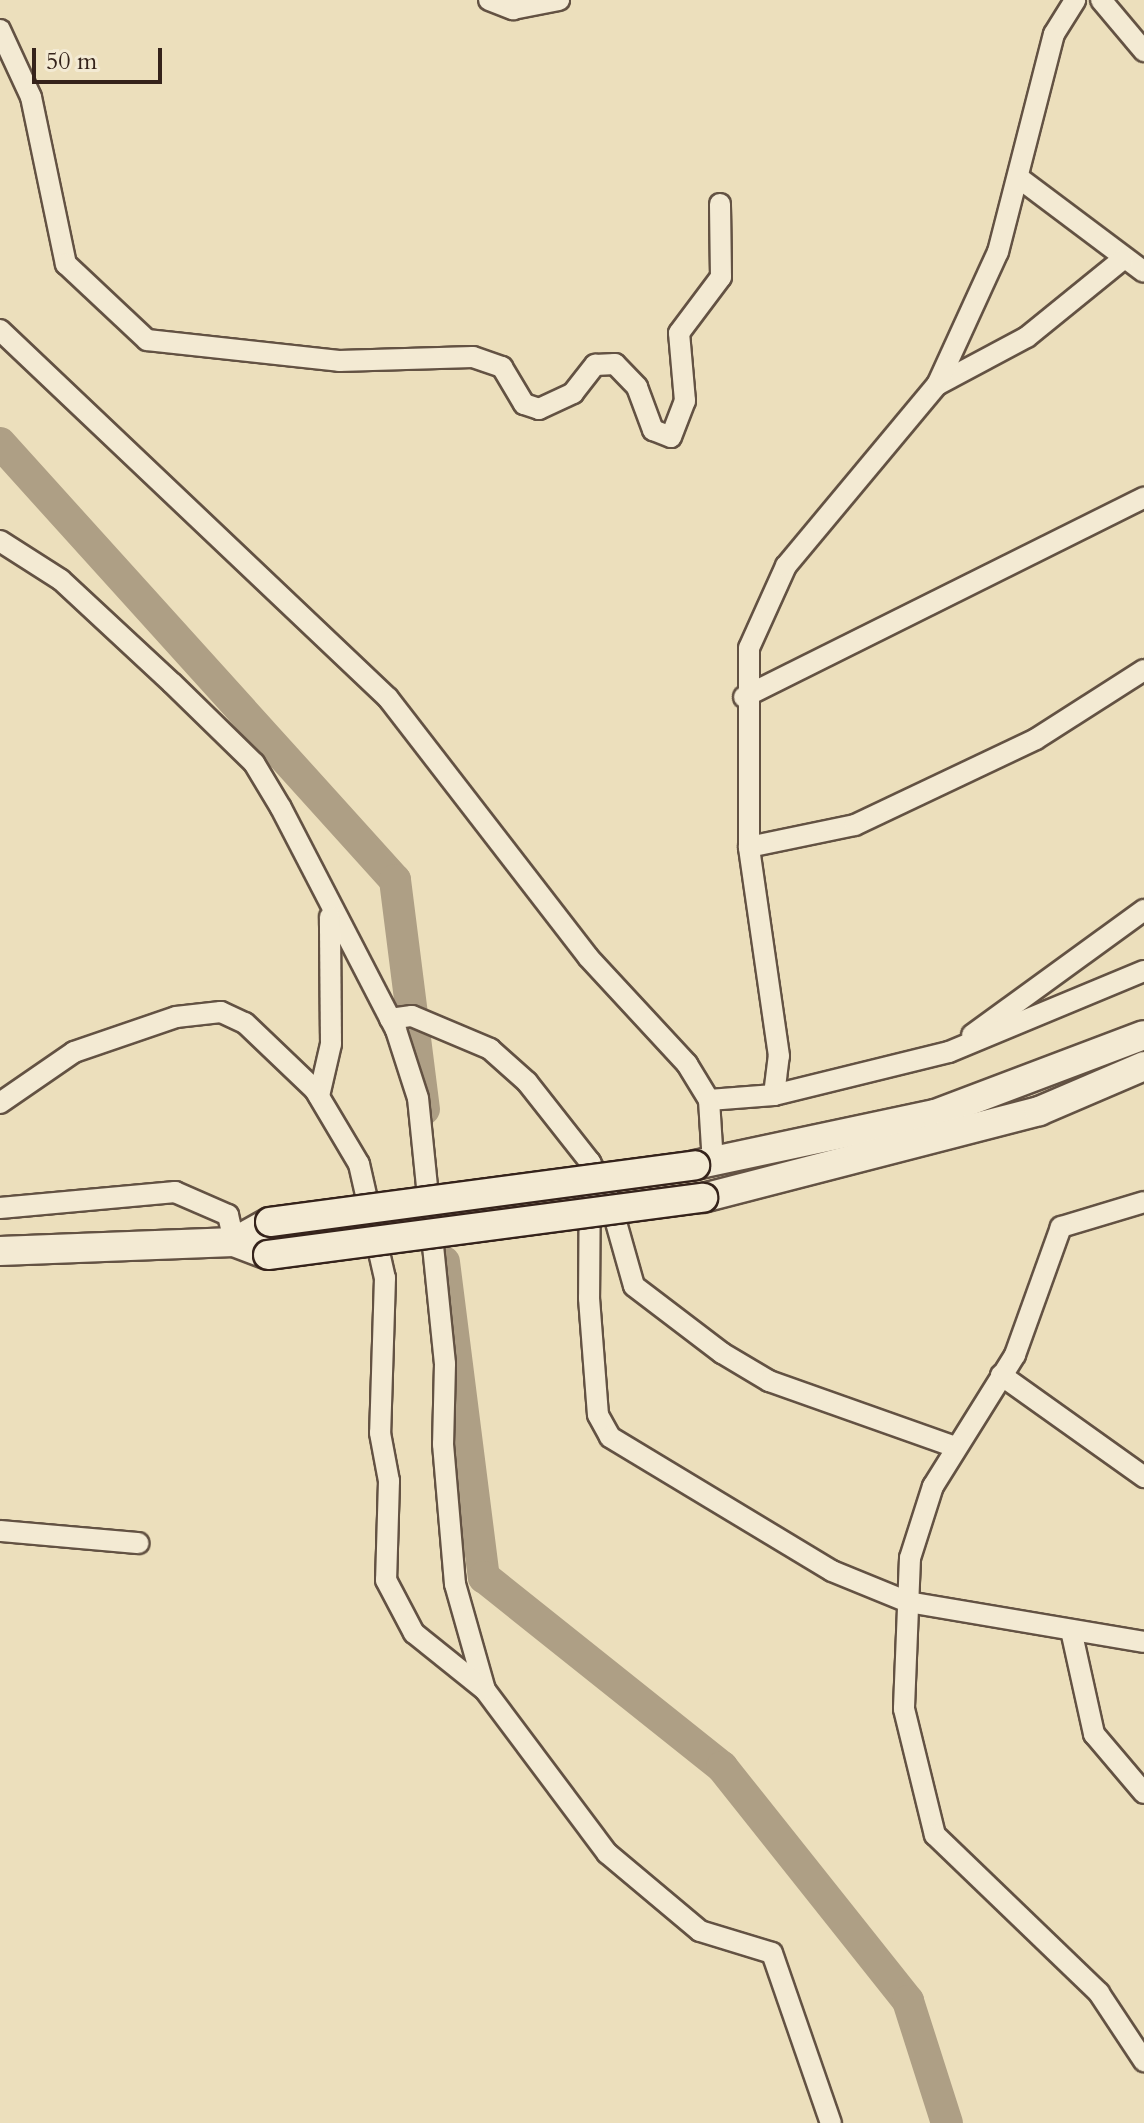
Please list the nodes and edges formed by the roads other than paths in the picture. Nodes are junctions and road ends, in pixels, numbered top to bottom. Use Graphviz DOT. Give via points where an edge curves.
graph roads {
  1 [pos="489,0"];
  2 [pos="559,0"];
  3 [pos="1075,0"];
  4 [pos="1101,0"];
  5 [pos="0,30"];
  6 [pos="1144,51"];
  7 [pos="1019,178"];
  8 [pos="720,204"];
  9 [pos="1123,259"];
  10 [pos="1144,272"];
  11 [pos="0,330"];
  12 [pos="937,385"];
  13 [pos="1144,498"];
  14 [pos="0,541"];
  15 [pos="1144,670"];
  16 [pos="744,697"];
  17 [pos="749,847"];
  18 [pos="1144,910"];
  19 [pos="330,913"];
  20 [pos="1144,971"];
  21 [pos="390,1019"];
  22 [pos="1144,1035"];
  23 [pos="949,1052"];
  24 [pos="1144,1066"];
  25 [pos="774,1095"];
  26 [pos="319,1096"];
  27 [pos="709,1100"];
  28 [pos="0,1103"];
  29 [pos="590,1162"];
  30 [pos="704,1164"];
  31 [pos="1144,1202"];
  32 [pos="0,1208"];
  33 [pos="234,1242"];
  34 [pos="0,1251"];
  35 [pos="1001,1375"];
  36 [pos="955,1447"];
  37 [pos="1144,1477"];
  38 [pos="0,1531"];
  39 [pos="138,1543"];
  40 [pos="908,1602"];
  41 [pos="1071,1630"];
  42 [pos="1144,1642"];
  43 [pos="485,1690"];
  44 [pos="1144,1793"];
  45 [pos="1144,2061"];
  46 [pos="831,2123"];
  1 -- 2 [label="street" via="513,9"];
  3 -- 7 [label="street" via="1054,34"];
  4 -- 6 [label="street"];
  5 -- 8 [label="street" via="31,97 66,264 147,340 326,361 473,357 502,367 524,404 539,409 573,393 595,365 615,364 637,387 653,430 671,437 685,401 679,333 721,277"];
  7 -- 9 [label="street"];
  7 -- 12 [label="street" via="998,252"];
  9 -- 10 [label="street"];
  9 -- 12 [label="street" via="1027,337"];
  11 -- 27 [label="street" via="388,698 588,957 687,1064"];
  12 -- 16 [label="street" via="786,566 749,648"];
  13 -- 16 [label="street"];
  14 -- 19 [label="street" via="61,580 254,763"];
  15 -- 17 [label="street" via="1036,739 855,825"];
  16 -- 17 [label="street"];
  17 -- 25 [label="street" via="779,1056"];
  18 -- 23 [label="street"];
  19 -- 21 [label="street"];
  19 -- 26 [label="street" via="331,1044"];
  20 -- 23 [label="street"];
  21 -- 29 [label="street" via="412,1016 490,1049 527,1082"];
  21 -- 43 [label="street" via="418,1098 445,1364 443,1444 455,1584"];
  22 -- 30 [label="street" via="935,1114"];
  23 -- 25 [label="street"];
  24 -- 33 [label="street, bridge" via="1039,1111 703,1198 268,1255"];
  25 -- 27 [label="street"];
  26 -- 28 [label="street" via="245,1023 221,1012 176,1017 74,1052"];
  26 -- 43 [label="street" via="359,1164 385,1278 380,1433 389,1481 386,1580 414,1633"];
  27 -- 30 [label="street"];
  29 -- 36 [label="street" via="610,1201 634,1286 769,1381"];
  29 -- 40 [label="street" via="592,1338 598,1415 610,1437 832,1571"];
  30 -- 33 [label="street, bridge" via="270,1222"];
  31 -- 35 [label="street" via="1061,1227"];
  32 -- 33 [label="street" via="175,1192 228,1215"];
  33 -- 34 [label="street"];
  35 -- 36 [label="street"];
  35 -- 37 [label="street"];
  36 -- 40 [label="street" via="915,1529"];
  38 -- 39 [label="street"];
  40 -- 41 [label="street"];
  40 -- 45 [label="street" via="904,1709 935,1835 1099,1993"];
  41 -- 42 [label="street"];
  41 -- 44 [label="street" via="1094,1734"];
  43 -- 46 [label="street" via="541,1773 618,1863 700,1931 772,1953"];
}
